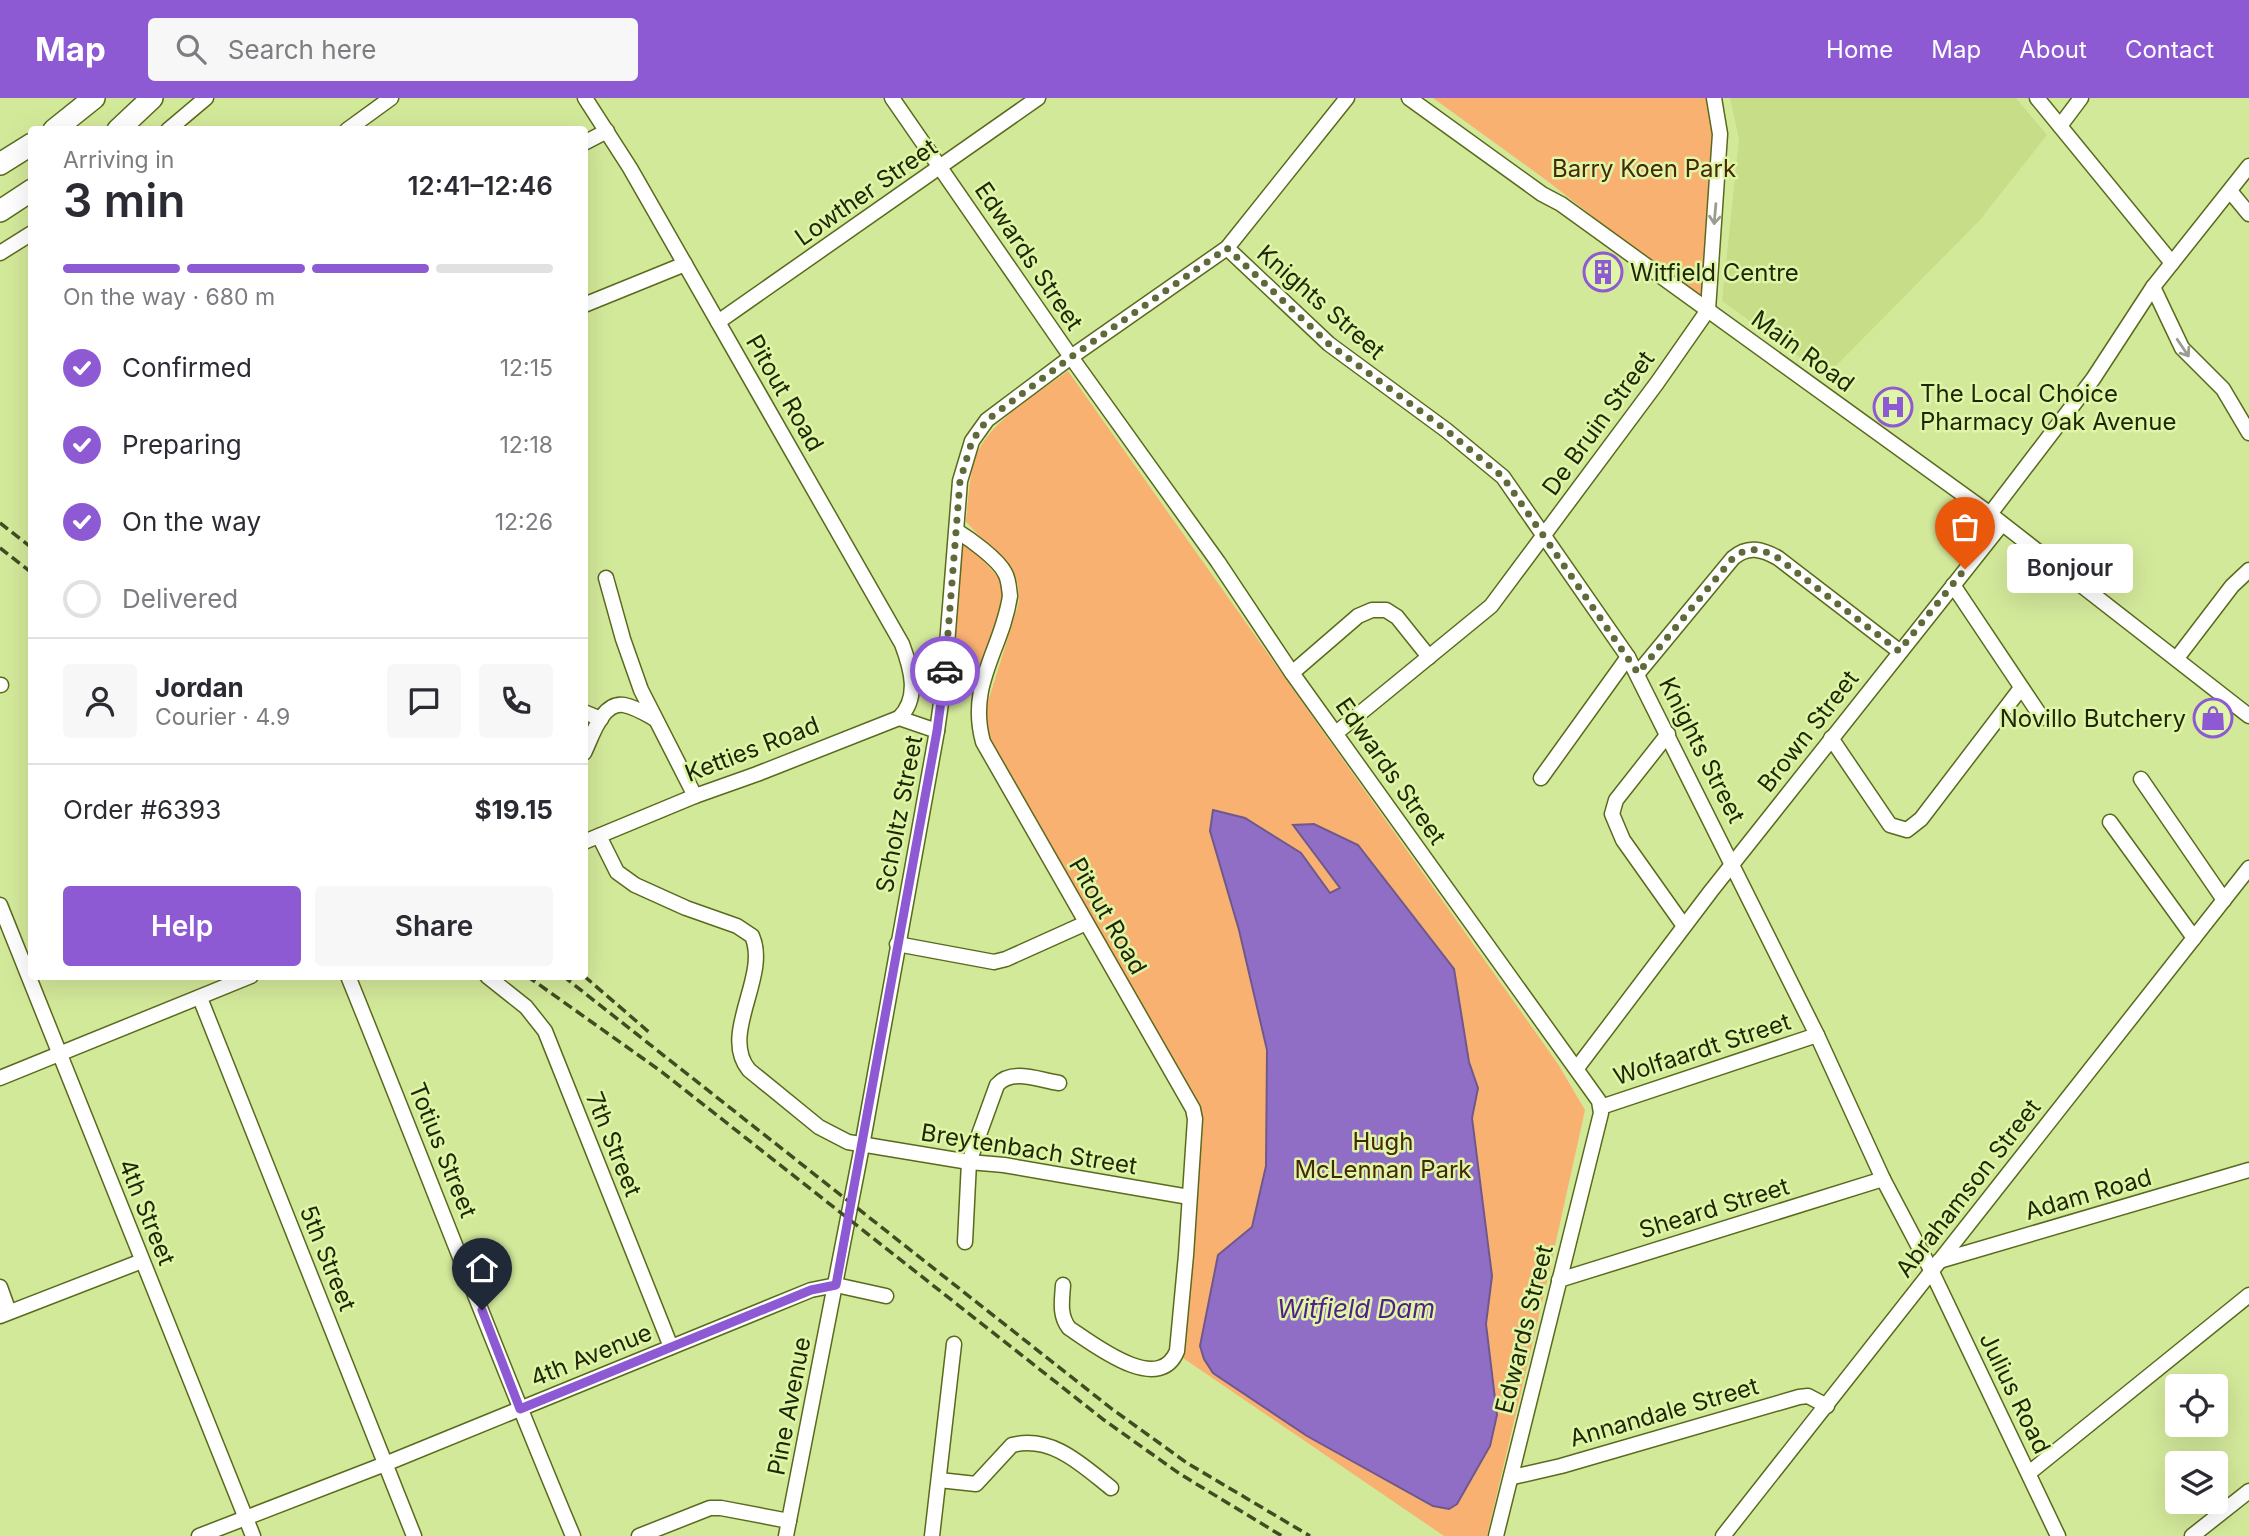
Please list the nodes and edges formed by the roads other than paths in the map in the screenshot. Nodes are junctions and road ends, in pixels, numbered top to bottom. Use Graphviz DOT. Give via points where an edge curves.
graph roads {
  1 [pos="94,98"];
  2 [pos="152,98"];
  3 [pos="206,98"];
  4 [pos="391,98"];
  5 [pos="585,98"];
  6 [pos="892,98"];
  7 [pos="1038,98"];
  8 [pos="1347,98"];
  9 [pos="1409,98"];
  10 [pos="1425,98"];
  11 [pos="1714,98"];
  12 [pos="2037,98"];
  13 [pos="2081,98"];
  14 [pos="59,126"];
  15 [pos="122,126"];
  16 [pos="173,126"];
  17 [pos="352,126"];
  18 [pos="2060,126"];
  19 [pos="607,131"];
  20 [pos="588,141"];
  21 [pos="28,146"];
  22 [pos="0,164"];
  23 [pos="2249,166"];
  24 [pos="941,167"];
  25 [pos="2230,191"];
  26 [pos="28,193"];
  27 [pos="1562,204"];
  28 [pos="0,211"];
  29 [pos="2249,214"];
  30 [pos="28,236"];
  31 [pos="1227,248"];
  32 [pos="0,253"];
  33 [pos="2172,263"];
  34 [pos="685,264"];
  35 [pos="2153,287"];
  36 [pos="588,304"];
  37 [pos="1708,310"];
  38 [pos="718,322"];
  39 [pos="1071,357"];
  40 [pos="2249,433"];
  41 [pos="1996,519"];
  42 [pos="957,531"];
  43 [pos="1542,537"];
  44 [pos="2249,570"];
  45 [pos="606,578"];
  46 [pos="1953,584"];
  47 [pos="1899,651"];
  48 [pos="1429,657"];
  49 [pos="1628,657"];
  50 [pos="2178,659"];
  51 [pos="1292,673"];
  52 [pos="1638,673"];
  53 [pos="2021,688"];
  54 [pos="588,714"];
  55 [pos="2249,716"];
  56 [pos="899,718"];
  57 [pos="2042,718"];
  58 [pos="601,719"];
  59 [pos="655,719"];
  60 [pos="937,731"];
  61 [pos="1336,733"];
  62 [pos="1668,734"];
  63 [pos="1831,738"];
  64 [pos="588,745"];
  65 [pos="1541,778"];
  66 [pos="2141,779"];
  67 [pos="695,796"];
  68 [pos="2110,822"];
  69 [pos="599,836"];
  70 [pos="588,840"];
  71 [pos="1733,864"];
  72 [pos="2249,868"];
  73 [pos="2224,900"];
  74 [pos="0,905"];
  75 [pos="1086,923"];
  76 [pos="1684,926"];
  77 [pos="5,933"];
  78 [pos="2194,938"];
  79 [pos="897,944"];
  80 [pos="242,980"];
  81 [pos="350,980"];
  82 [pos="492,980"];
  83 [pos="200,998"];
  84 [pos="1817,1035"];
  85 [pos="60,1054"];
  86 [pos="1577,1068"];
  87 [pos="0,1078"];
  88 [pos="1059,1083"];
  89 [pos="1601,1107"];
  90 [pos="862,1146"];
  91 [pos="969,1162"];
  92 [pos="2249,1170"];
  93 [pos="1883,1179"];
  94 [pos="1189,1197"];
  95 [pos="965,1242"];
  96 [pos="142,1261"];
  97 [pos="1935,1266"];
  98 [pos="1559,1280"];
  99 [pos="836,1285"];
  100 [pos="1063,1285"];
  101 [pos="0,1287"];
  102 [pos="2249,1295"];
  103 [pos="886,1296"];
  104 [pos="5,1314"];
  105 [pos="954,1344"];
  106 [pos="671,1347"];
  107 [pos="1827,1406"];
  108 [pos="520,1409"];
  109 [pos="385,1464"];
  110 [pos="2028,1473"];
  111 [pos="1513,1477"];
  112 [pos="939,1480"];
  113 [pos="1111,1488"];
  114 [pos="2249,1491"];
  115 [pos="246,1517"];
  116 [pos="788,1529"];
  117 [pos="199,1536"];
  118 [pos="253,1536"];
  119 [pos="414,1536"];
  120 [pos="573,1536"];
  121 [pos="639,1536"];
  122 [pos="932,1536"];
  123 [pos="1496,1536"];
  124 [pos="1723,1536"];
  125 [pos="2058,1536"];
  126 [pos="2192,1536"];
  1 -- 14 [label="highway"];
  2 -- 15 [label="highway"];
  3 -- 16 [label="street"];
  4 -- 17 [label="street"];
  5 -- 19 [label="street, Pitout Road"];
  6 -- 24 [label="street, Edwards Street"];
  7 -- 24 [label="street, Lowther Street"];
  8 -- 31 [label="street, Scholtz Street"];
  9 -- 27 [label="street, Main Road"];
  10 -- 27 [label="street, Main Road"];
  11 -- 37 [label="street, one-way" via="1720,134"];
  12 -- 18 [label="street"];
  13 -- 18 [label="street"];
  18 -- 33 [label="street"];
  19 -- 20 [label="street"];
  19 -- 34 [label="street, Pitout Road"];
  21 -- 22 [label="highway"];
  23 -- 25 [label="street, Brown Street"];
  24 -- 38 [label="street, Lowther Street"];
  24 -- 39 [label="street, Edwards Street"];
  25 -- 29 [label="street"];
  25 -- 33 [label="street, Brown Street"];
  26 -- 28 [label="highway"];
  27 -- 37 [label="street, Main Road"];
  30 -- 32 [label="street"];
  31 -- 39 [label="street, Scholtz Street"];
  31 -- 43 [label="street, Knights Street" via="1329,344 1503,477"];
  33 -- 35 [label="street, Brown Street"];
  34 -- 36 [label="street"];
  34 -- 38 [label="street, Pitout Road"];
  35 -- 40 [label="street, one-way" via="2182,348 2223,389"];
  35 -- 41 [label="street, Brown Street"];
  37 -- 41 [label="street, Main Road"];
  37 -- 43 [label="street, De Bruin Street"];
  38 -- 56 [label="street, Pitout Road" via="902,644 912,689 908,707"];
  39 -- 42 [label="street, Scholtz Street" via="995,414 975,435 960,481"];
  39 -- 51 [label="street, Edwards Street" via="1219,562"];
  41 -- 46 [label="street, Brown Street"];
  41 -- 50 [label="street, Main Road"];
  42 -- 60 [label="street, Scholtz Street"];
  42 -- 75 [label="street, Pitout Road" via="1002,568 1010,596 978,701 983,742"];
  43 -- 48 [label="street, De Bruin Street" via="1487,610"];
  43 -- 49 [label="street, Knights Street"];
  44 -- 50 [label="street"];
  45 -- 59 [label="street" via="623,639"];
  46 -- 47 [label="street, Brown Street"];
  46 -- 53 [label="street"];
  47 -- 52 [label="street" via="1778,558 1756,549 1733,558"];
  47 -- 63 [label="street, Brown Street"];
  48 -- 51 [label="street" via="1397,617 1386,610 1371,610"];
  48 -- 61 [label="street, De Bruin Street"];
  49 -- 52 [label="street, Knights Street"];
  49 -- 65 [label="street"];
  50 -- 55 [label="street, Main Road"];
  51 -- 61 [label="street, Edwards Street"];
  52 -- 62 [label="street, Knights Street"];
  53 -- 57 [label="street"];
  53 -- 63 [label="street" via="1921,819 1907,830 1890,825"];
  54 -- 58 [label="street"];
  56 -- 60 [label="street"];
  56 -- 67 [label="street, Ketties Road"];
  58 -- 59 [label="street" via="610,708 623,705"];
  58 -- 64 [label="street"];
  59 -- 67 [label="street"];
  60 -- 79 [label="street, Scholtz Street"];
  61 -- 86 [label="street, Edwards Street"];
  62 -- 71 [label="street, Knights Street"];
  62 -- 76 [label="street" via="1616,800 1612,818"];
  63 -- 71 [label="street, Brown Street"];
  66 -- 73 [label="street"];
  67 -- 69 [label="street, Ketties Road"];
  68 -- 78 [label="street"];
  69 -- 70 [label="street, Ketties Road"];
  69 -- 90 [label="street, Breytenbach Street" via="617,872 635,885 743,928 752,936 757,954 739,1039 741,1059 819,1127"];
  71 -- 76 [label="street, Brown Street"];
  71 -- 84 [label="street, Knights Street"];
  72 -- 73 [label="street, Abrahamson Street"];
  73 -- 78 [label="street, Abrahamson Street"];
  74 -- 77 [label="street, 4th Street"];
  75 -- 79 [label="street" via="994,962"];
  75 -- 94 [label="street, Pitout Road" via="1193,1109"];
  76 -- 86 [label="street, Brown Street"];
  77 -- 85 [label="street, 4th Street"];
  78 -- 97 [label="street, Abrahamson Street"];
  79 -- 90 [label="street, Scholtz Street"];
  80 -- 83 [label="street"];
  81 -- 108 [label="street, Totius Street"];
  82 -- 106 [label="street, 7th Street" via="526,1007 545,1031"];
  83 -- 85 [label="street"];
  83 -- 109 [label="street, 5th Street"];
  84 -- 89 [label="street, Wolfaardt Street"];
  84 -- 93 [label="street, Knights Street"];
  85 -- 87 [label="street"];
  85 -- 96 [label="street, 4th Street"];
  86 -- 89 [label="street, Edwards Street"];
  88 -- 91 [label="street" via="1015,1075 1003,1078 991,1097"];
  89 -- 98 [label="street, Edwards Street"];
  90 -- 91 [label="street, Breytenbach Street"];
  90 -- 99 [label="street, Scholtz Street"];
  91 -- 94 [label="street, Breytenbach Street" via="1004,1164"];
  91 -- 95 [label="street"];
  92 -- 97 [label="street, Adam Road"];
  93 -- 97 [label="street, Knights Street"];
  93 -- 98 [label="street, Sheard Street"];
  94 -- 100 [label="street, Pitout Road" via="1174,1360 1159,1368 1132,1366 1069,1328 1061,1311"];
  96 -- 104 [label="street"];
  96 -- 115 [label="street, 4th Street"];
  97 -- 107 [label="street, Abrahamson Street"];
  97 -- 110 [label="street, Julius Road"];
  98 -- 111 [label="street, Edwards Street"];
  99 -- 103 [label="street, 4th Avenue"];
  99 -- 106 [label="street, 4th Avenue" via="811,1290"];
  99 -- 116 [label="street, Pine Avenue"];
  101 -- 104 [label="street"];
  102 -- 110 [label="street"];
  105 -- 112 [label="street"];
  106 -- 108 [label="street, 4th Avenue"];
  107 -- 111 [label="street, Annandale Street" via="1808,1396 1799,1397"];
  107 -- 124 [label="street, Abrahamson Street"];
  108 -- 109 [label="street, 4th Avenue"];
  108 -- 120 [label="street, Totius Street"];
  109 -- 115 [label="street, 4th Avenue"];
  109 -- 119 [label="street, 5th Street"];
  110 -- 125 [label="street, Julius Road"];
  111 -- 123 [label="street, Edwards Street"];
  112 -- 113 [label="street" via="976,1484 1019,1443 1062,1451"];
  112 -- 122 [label="street"];
  114 -- 126 [label="street"];
  115 -- 117 [label="street, 4th Avenue"];
  115 -- 118 [label="street, 4th Street"];
  116 -- 121 [label="street" via="710,1508"];
}
